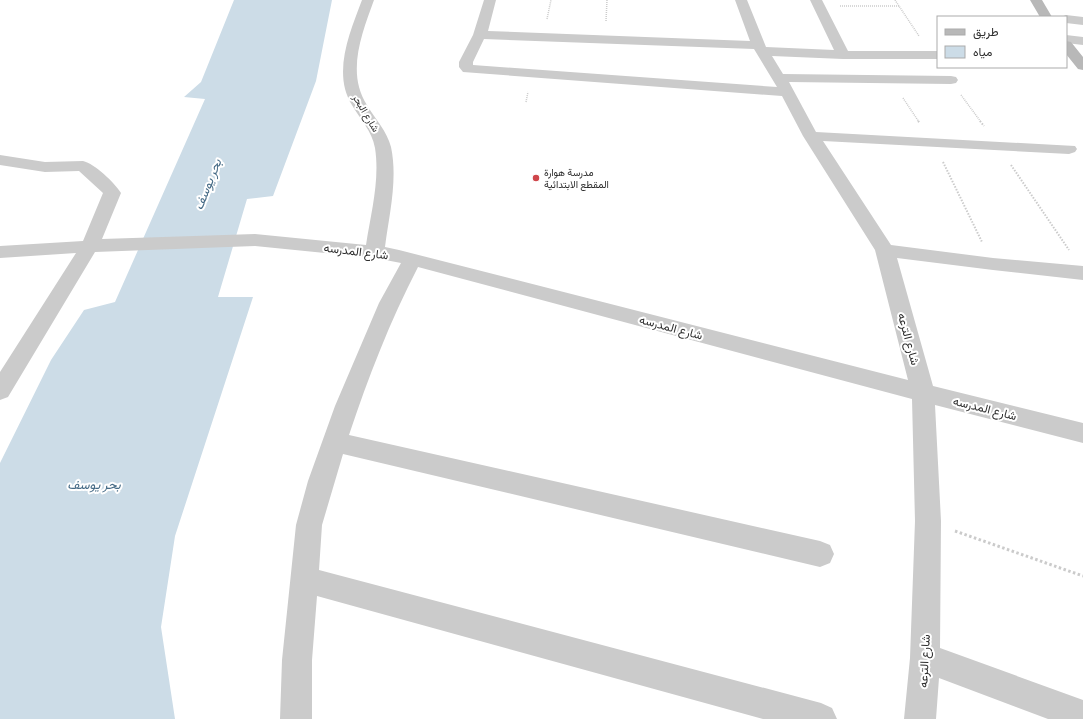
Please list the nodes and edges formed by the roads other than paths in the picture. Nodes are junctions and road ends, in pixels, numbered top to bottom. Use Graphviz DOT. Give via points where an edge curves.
graph roads {
  1 [pos="368,0"];
  2 [pos="490,0"];
  3 [pos="741,0"];
  4 [pos="1036,0"];
  5 [pos="817,3"];
  6 [pos="1045,16"];
  7 [pos="1067,19"];
  8 [pos="1083,21"];
  9 [pos="480,35"];
  10 [pos="1083,41"];
  11 [pos="760,48"];
  12 [pos="1074,54"];
  13 [pos="843,55"];
  14 [pos="934,55"];
  15 [pos="950,80"];
  16 [pos="782,85"];
  17 [pos="811,136"];
  18 [pos="1069,148"];
  19 [pos="0,160"];
  20 [pos="89,248"];
  21 [pos="885,250"];
  22 [pos="0,252"];
  23 [pos="375,252"];
  24 [pos="412,260"];
  25 [pos="1083,273"];
  26 [pos="0,391"];
  27 [pos="923,393"];
  28 [pos="1083,433"];
  29 [pos="334,442"];
  30 [pos="820,554"];
  31 [pos="304,579"];
  32 [pos="925,658"];
  33 [pos="1083,716"];
  34 [pos="296,719"];
  35 [pos="821,719"];
  36 [pos="920,719"];
  1 -- 23 [label="street, شارع البحر" via="354,40 350,72 355,98 379,134 383,149 384,179"];
  2 -- 9 [label="street"];
  3 -- 11 [label="street, شارع الترعه"];
  4 -- 6 [label="street"];
  5 -- 13 [label="street"];
  7 -- 8 [label="street"];
  9 -- 11 [label="street"];
  9 -- 16 [label="street" via="466,62 468,69"];
  10 -- 12 [label="street"];
  11 -- 13 [label="street"];
  11 -- 16 [label="street, شارع الترعه"];
  13 -- 14 [label="street"];
  15 -- 16 [label="street"];
  16 -- 17 [label="street, شارع الترعه"];
  17 -- 18 [label="street"];
  17 -- 21 [label="street, شارع الترعه"];
  19 -- 20 [label="street" via="45,167 83,166 109,188 111,198"];
  20 -- 22 [label="street, شارع المدرسه"];
  20 -- 23 [label="street, شارع المدرسه" via="125,244 256,240"];
  20 -- 26 [label="street"];
  21 -- 25 [label="street"];
  21 -- 27 [label="street, شارع الترعه"];
  23 -- 24 [label="street, شارع المدرسه"];
  24 -- 27 [label="street, شارع المدرسه"];
  24 -- 29 [label="street" via="389,303"];
  27 -- 28 [label="street, شارع المدرسه"];
  27 -- 32 [label="street, شارع الترعه" via="928,521"];
  29 -- 30 [label="street"];
  29 -- 31 [label="street" via="309,525"];
  31 -- 34 [label="street" via="297,660"];
  31 -- 35 [label="street"];
  32 -- 33 [label="street"];
  32 -- 36 [label="street, شارع الترعه"];
}
